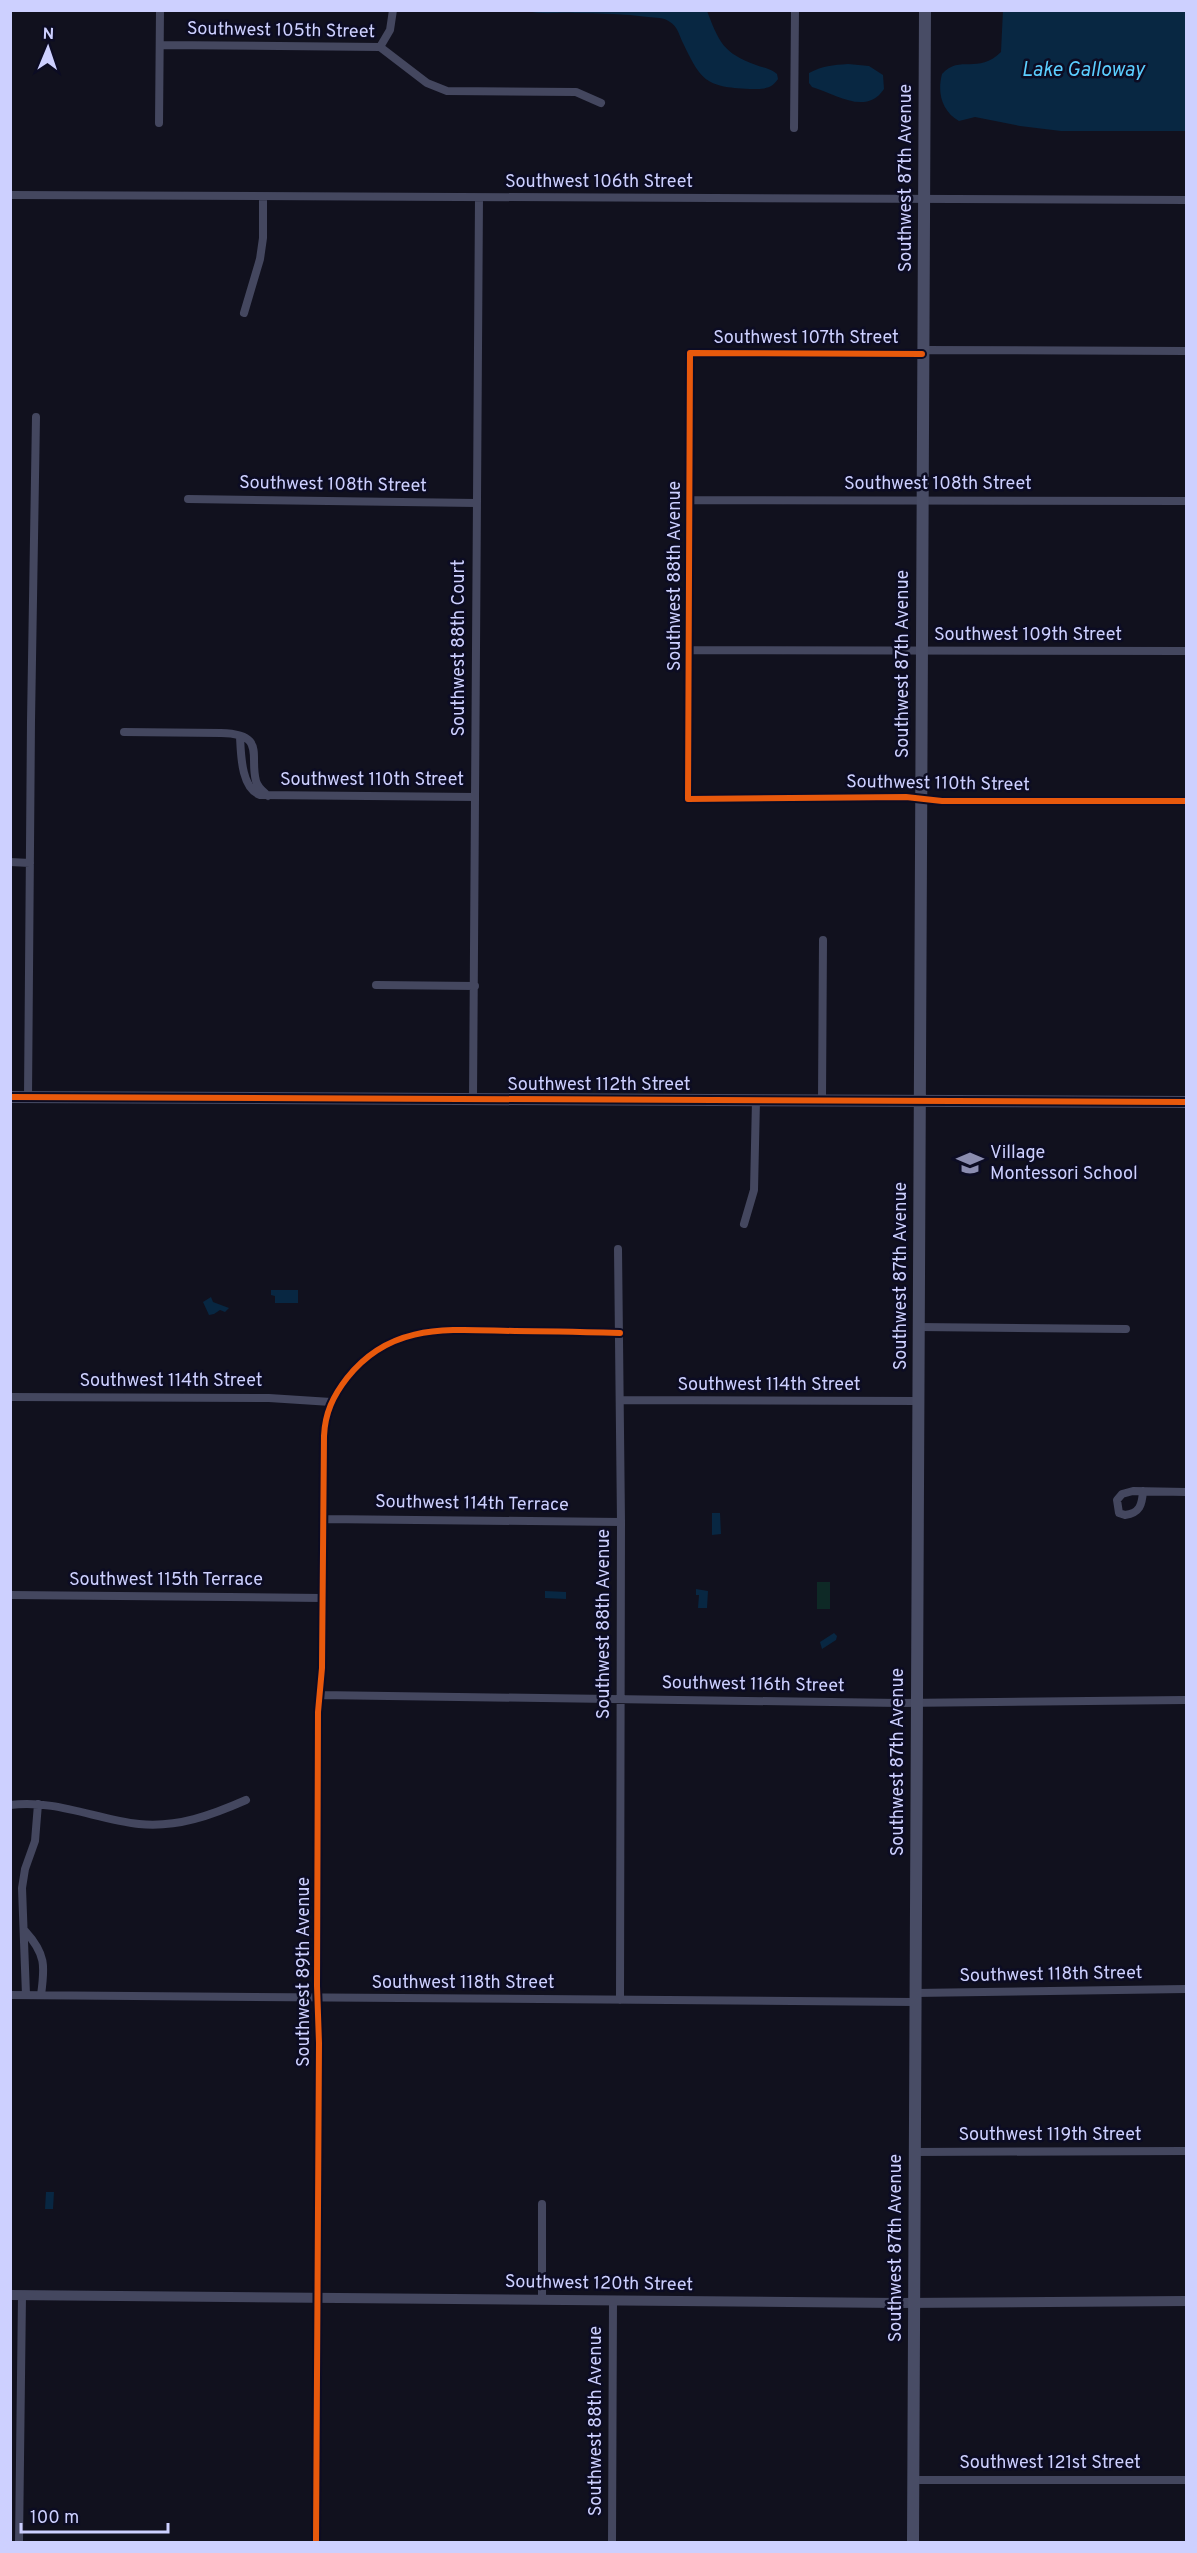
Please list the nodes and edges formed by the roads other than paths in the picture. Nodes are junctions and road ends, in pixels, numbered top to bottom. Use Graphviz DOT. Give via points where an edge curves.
graph roads {
  1 [pos="160,10"];
  2 [pos="393,10"];
  3 [pos="795,10"];
  4 [pos="925,10"];
  5 [pos="160,45"];
  6 [pos="380,47"];
  7 [pos="601,103"];
  8 [pos="159,123"];
  9 [pos="794,128"];
  10 [pos="10,195"];
  11 [pos="263,197"];
  12 [pos="479,198"];
  13 [pos="923,200"];
  14 [pos="1186,200"];
  15 [pos="244,314"];
  16 [pos="1186,351"];
  17 [pos="923,352"];
  18 [pos="690,353"];
  19 [pos="36,417"];
  20 [pos="188,499"];
  21 [pos="690,500"];
  22 [pos="922,501"];
  23 [pos="1186,501"];
  24 [pos="476,503"];
  25 [pos="690,650"];
  26 [pos="921,651"];
  27 [pos="1186,651"];
  28 [pos="124,732"];
  29 [pos="475,797"];
  30 [pos="921,798"];
  31 [pos="688,799"];
  32 [pos="1186,801"];
  33 [pos="10,862"];
  34 [pos="30,863"];
  35 [pos="823,940"];
  36 [pos="376,985"];
  37 [pos="475,986"];
  38 [pos="10,1097"];
  39 [pos="28,1097"];
  40 [pos="473,1099"];
  41 [pos="822,1099"];
  42 [pos="756,1100"];
  43 [pos="920,1100"];
  44 [pos="1186,1101"];
  45 [pos="744,1224"];
  46 [pos="618,1249"];
  47 [pos="918,1327"];
  48 [pos="1126,1329"];
  49 [pos="620,1333"];
  50 [pos="10,1397"];
  51 [pos="620,1400"];
  52 [pos="918,1401"];
  53 [pos="331,1402"];
  54 [pos="1143,1491"];
  55 [pos="1186,1492"];
  56 [pos="323,1519"];
  57 [pos="621,1522"];
  58 [pos="10,1595"];
  59 [pos="322,1598"];
  60 [pos="320,1695"];
  61 [pos="621,1699"];
  62 [pos="1186,1700"];
  63 [pos="916,1702"];
  64 [pos="246,1800"];
  65 [pos="10,1804"];
  66 [pos="38,1804"];
  67 [pos="25,1930"];
  68 [pos="1186,1989"];
  69 [pos="10,1995"];
  70 [pos="26,1995"];
  71 [pos="41,1995"];
  72 [pos="915,1997"];
  73 [pos="318,1998"];
  74 [pos="620,2000"];
  75 [pos="1186,2151"];
  76 [pos="914,2152"];
  77 [pos="542,2204"];
  78 [pos="10,2295"];
  79 [pos="22,2295"];
  80 [pos="318,2298"];
  81 [pos="542,2300"];
  82 [pos="613,2300"];
  83 [pos="1186,2301"];
  84 [pos="913,2303"];
  85 [pos="913,2480"];
  86 [pos="1186,2480"];
  87 [pos="19,2542"];
  88 [pos="316,2542"];
  89 [pos="612,2542"];
  90 [pos="913,2542"];
  1 -- 5 [label="street"];
  2 -- 6 [label="street" via="390,30"];
  3 -- 9 [label="street"];
  4 -- 13 [label="main road, Southwest 87th Avenue"];
  5 -- 6 [label="street, Southwest 105th Street"];
  5 -- 8 [label="street"];
  6 -- 7 [label="street, Southwest 105th Street" via="427,83 447,91 576,92"];
  10 -- 11 [label="street, Southwest 106th Street"];
  11 -- 12 [label="street, Southwest 106th Street"];
  11 -- 15 [label="street" via="260,259"];
  12 -- 13 [label="street, Southwest 106th Street"];
  12 -- 24 [label="street, Southwest 88th Court"];
  13 -- 14 [label="street, Southwest 106th Street"];
  13 -- 17 [label="main road, Southwest 87th Avenue"];
  16 -- 17 [label="street, Southwest 107th Street"];
  17 -- 18 [label="street, Southwest 107th Street"];
  17 -- 22 [label="main road, Southwest 87th Avenue"];
  18 -- 21 [label="street, Southwest 88th Avenue"];
  19 -- 34 [label="street"];
  20 -- 24 [label="street, Southwest 108th Street"];
  21 -- 22 [label="street, Southwest 108th Street"];
  21 -- 25 [label="street, Southwest 88th Avenue"];
  22 -- 23 [label="street, Southwest 108th Street"];
  22 -- 26 [label="main road, Southwest 87th Avenue"];
  24 -- 29 [label="street, Southwest 88th Court"];
  25 -- 26 [label="street, Southwest 109th Street"];
  25 -- 31 [label="street, Southwest 88th Avenue"];
  26 -- 27 [label="street, Southwest 109th Street"];
  26 -- 30 [label="main road, Southwest 87th Avenue"];
  28 -- 29 [label="street, Southwest 110th Street" via="226,733 240,737 245,780 255,794"];
  29 -- 37 [label="street, Southwest 88th Court"];
  30 -- 31 [label="street, Southwest 110th Street"];
  30 -- 32 [label="street, Southwest 110th Street"];
  30 -- 43 [label="main road, Southwest 87th Avenue"];
  33 -- 34 [label="street"];
  34 -- 39 [label="street"];
  35 -- 41 [label="street"];
  36 -- 37 [label="street"];
  37 -- 40 [label="street, Southwest 88th Court"];
  38 -- 39 [label="main road, Southwest 112th Street"];
  39 -- 40 [label="main road, Southwest 112th Street"];
  40 -- 42 [label="main road, Southwest 112th Street"];
  41 -- 42 [label="main road, Southwest 112th Street"];
  41 -- 43 [label="main road, Southwest 112th Street"];
  42 -- 45 [label="street" via="754,1190"];
  43 -- 44 [label="main road, Southwest 112th Street"];
  43 -- 47 [label="main road, Southwest 87th Avenue"];
  46 -- 49 [label="street, Southwest 88th Avenue"];
  47 -- 48 [label="street"];
  47 -- 52 [label="main road, Southwest 87th Avenue"];
  49 -- 51 [label="street, Southwest 88th Avenue"];
  49 -- 53 [label="street" via="416,1333 370,1354"];
  50 -- 53 [label="street, Southwest 114th Street" via="279,1398"];
  51 -- 52 [label="street, Southwest 114th Street"];
  51 -- 57 [label="street, Southwest 88th Avenue"];
  52 -- 63 [label="main road, Southwest 87th Avenue"];
  53 -- 56 [label="street, Southwest 89th Avenue" via="324,1428"];
  54 -- 55 [label="street"];
  56 -- 57 [label="street, Southwest 114th Terrace"];
  56 -- 59 [label="street, Southwest 89th Avenue"];
  57 -- 61 [label="street, Southwest 88th Avenue"];
  58 -- 59 [label="street, Southwest 115th Terrace"];
  59 -- 60 [label="street, Southwest 89th Avenue"];
  60 -- 61 [label="street, Southwest 116th Street"];
  60 -- 73 [label="street, Southwest 89th Avenue"];
  61 -- 63 [label="street, Southwest 116th Street"];
  61 -- 74 [label="street, Southwest 88th Avenue"];
  62 -- 63 [label="street, Southwest 116th Street"];
  63 -- 72 [label="main road, Southwest 87th Avenue"];
  64 -- 66 [label="street" via="205,1817 151,1825"];
  65 -- 66 [label="street"];
  66 -- 67 [label="street" via="35,1841 22,1888"];
  67 -- 70 [label="street"];
  67 -- 71 [label="street" via="36,1942 44,1966"];
  68 -- 72 [label="street, Southwest 118th Street"];
  69 -- 70 [label="street, Southwest 118th Street"];
  70 -- 71 [label="street, Southwest 118th Street"];
  71 -- 73 [label="street, Southwest 118th Street"];
  72 -- 74 [label="street, Southwest 118th Street"];
  72 -- 76 [label="main road, Southwest 87th Avenue"];
  73 -- 74 [label="street, Southwest 118th Street"];
  73 -- 80 [label="street, Southwest 89th Avenue"];
  75 -- 76 [label="street, Southwest 119th Street"];
  76 -- 84 [label="main road, Southwest 87th Avenue"];
  77 -- 81 [label="street"];
  78 -- 79 [label="street, Southwest 120th Street"];
  79 -- 80 [label="street, Southwest 120th Street"];
  79 -- 87 [label="street"];
  80 -- 81 [label="street, Southwest 120th Street"];
  80 -- 88 [label="street, Southwest 89th Avenue"];
  81 -- 82 [label="street, Southwest 120th Street"];
  82 -- 84 [label="street, Southwest 120th Street"];
  82 -- 89 [label="street, Southwest 88th Avenue"];
  83 -- 84 [label="street, Southwest 120th Street"];
  84 -- 85 [label="main road, Southwest 87th Avenue"];
  85 -- 86 [label="street, Southwest 121st Street"];
  85 -- 90 [label="main road, Southwest 87th Avenue"];
}
